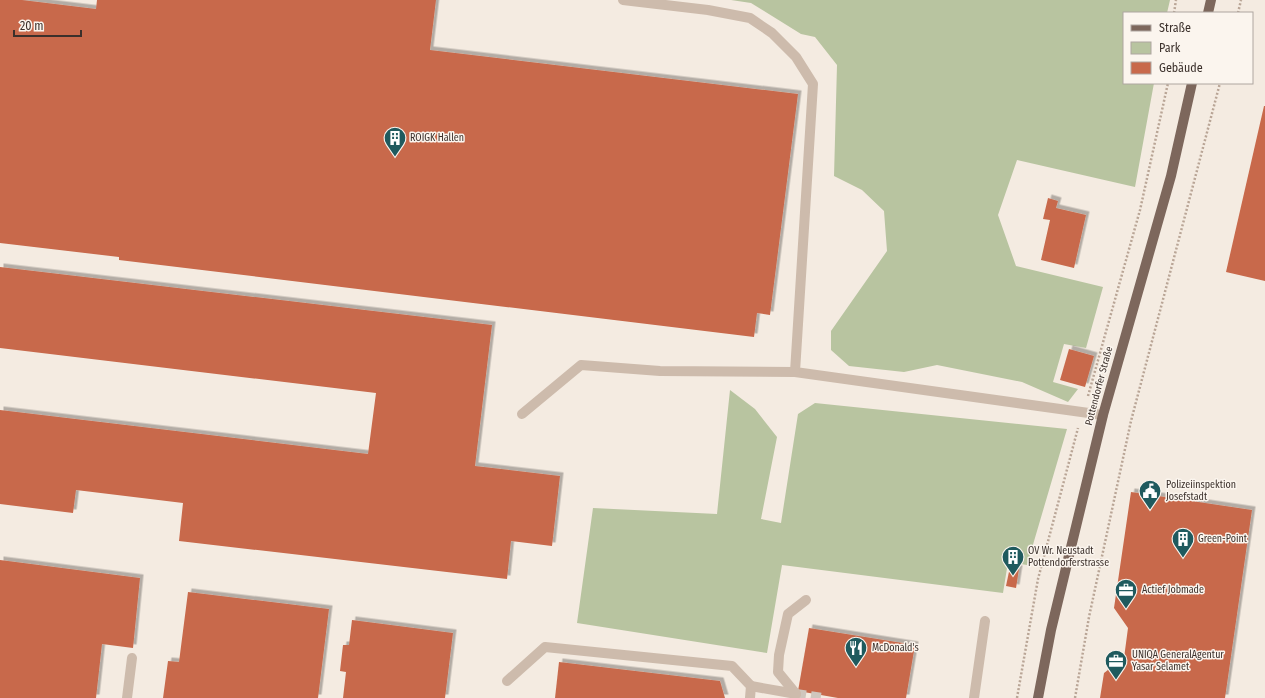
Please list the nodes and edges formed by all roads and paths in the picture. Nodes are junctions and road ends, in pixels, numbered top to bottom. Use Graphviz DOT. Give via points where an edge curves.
graph roads {
  1 [pos="622,0"];
  2 [pos="1176,0"];
  3 [pos="1211,0"];
  4 [pos="1241,0"];
  5 [pos="1174,12"];
  6 [pos="1208,12"];
  7 [pos="1238,12"];
  8 [pos="1168,84"];
  9 [pos="1192,84"];
  10 [pos="1220,84"];
  11 [pos="796,372"];
  12 [pos="1083,413"];
  13 [pos="522,414"];
  14 [pos="1103,415"];
  15 [pos="806,600"];
  16 [pos="985,621"];
  17 [pos="132,658"];
  18 [pos="507,681"];
  19 [pos="751,686"];
  20 [pos="127,698"];
  21 [pos="750,698"];
  22 [pos="974,698"];
  23 [pos="1017,698"];
  24 [pos="1038,698"];
  25 [pos="1075,698"];
  1 -- 11 [label="lane" via="708,10 750,18 772,33 796,57 813,84"];
  2 -- 5 [label="path"];
  3 -- 6 [label="main road"];
  4 -- 7 [label="path"];
  8 -- 12 [label="path" via="1140,210"];
  9 -- 14 [label="main road, Pottendorfer Straße" via="1171,176"];
  10 -- 25 [label="path" via="1131,421 1088,617"];
  11 -- 12 [label="lane"];
  11 -- 13 [label="lane" via="660,371 581,365"];
  12 -- 14 [label="lane"];
  12 -- 23 [label="path" via="1038,579"];
  14 -- 24 [label="main road, Pottendorfer Straße" via="1051,630"];
  15 -- 19 [label="lane" via="788,614 779,655 778,672 796,694"];
  16 -- 22 [label="lane"];
  17 -- 20 [label="lane"];
  18 -- 19 [label="lane" via="544,647 732,666"];
  19 -- 21 [label="lane"];
}
